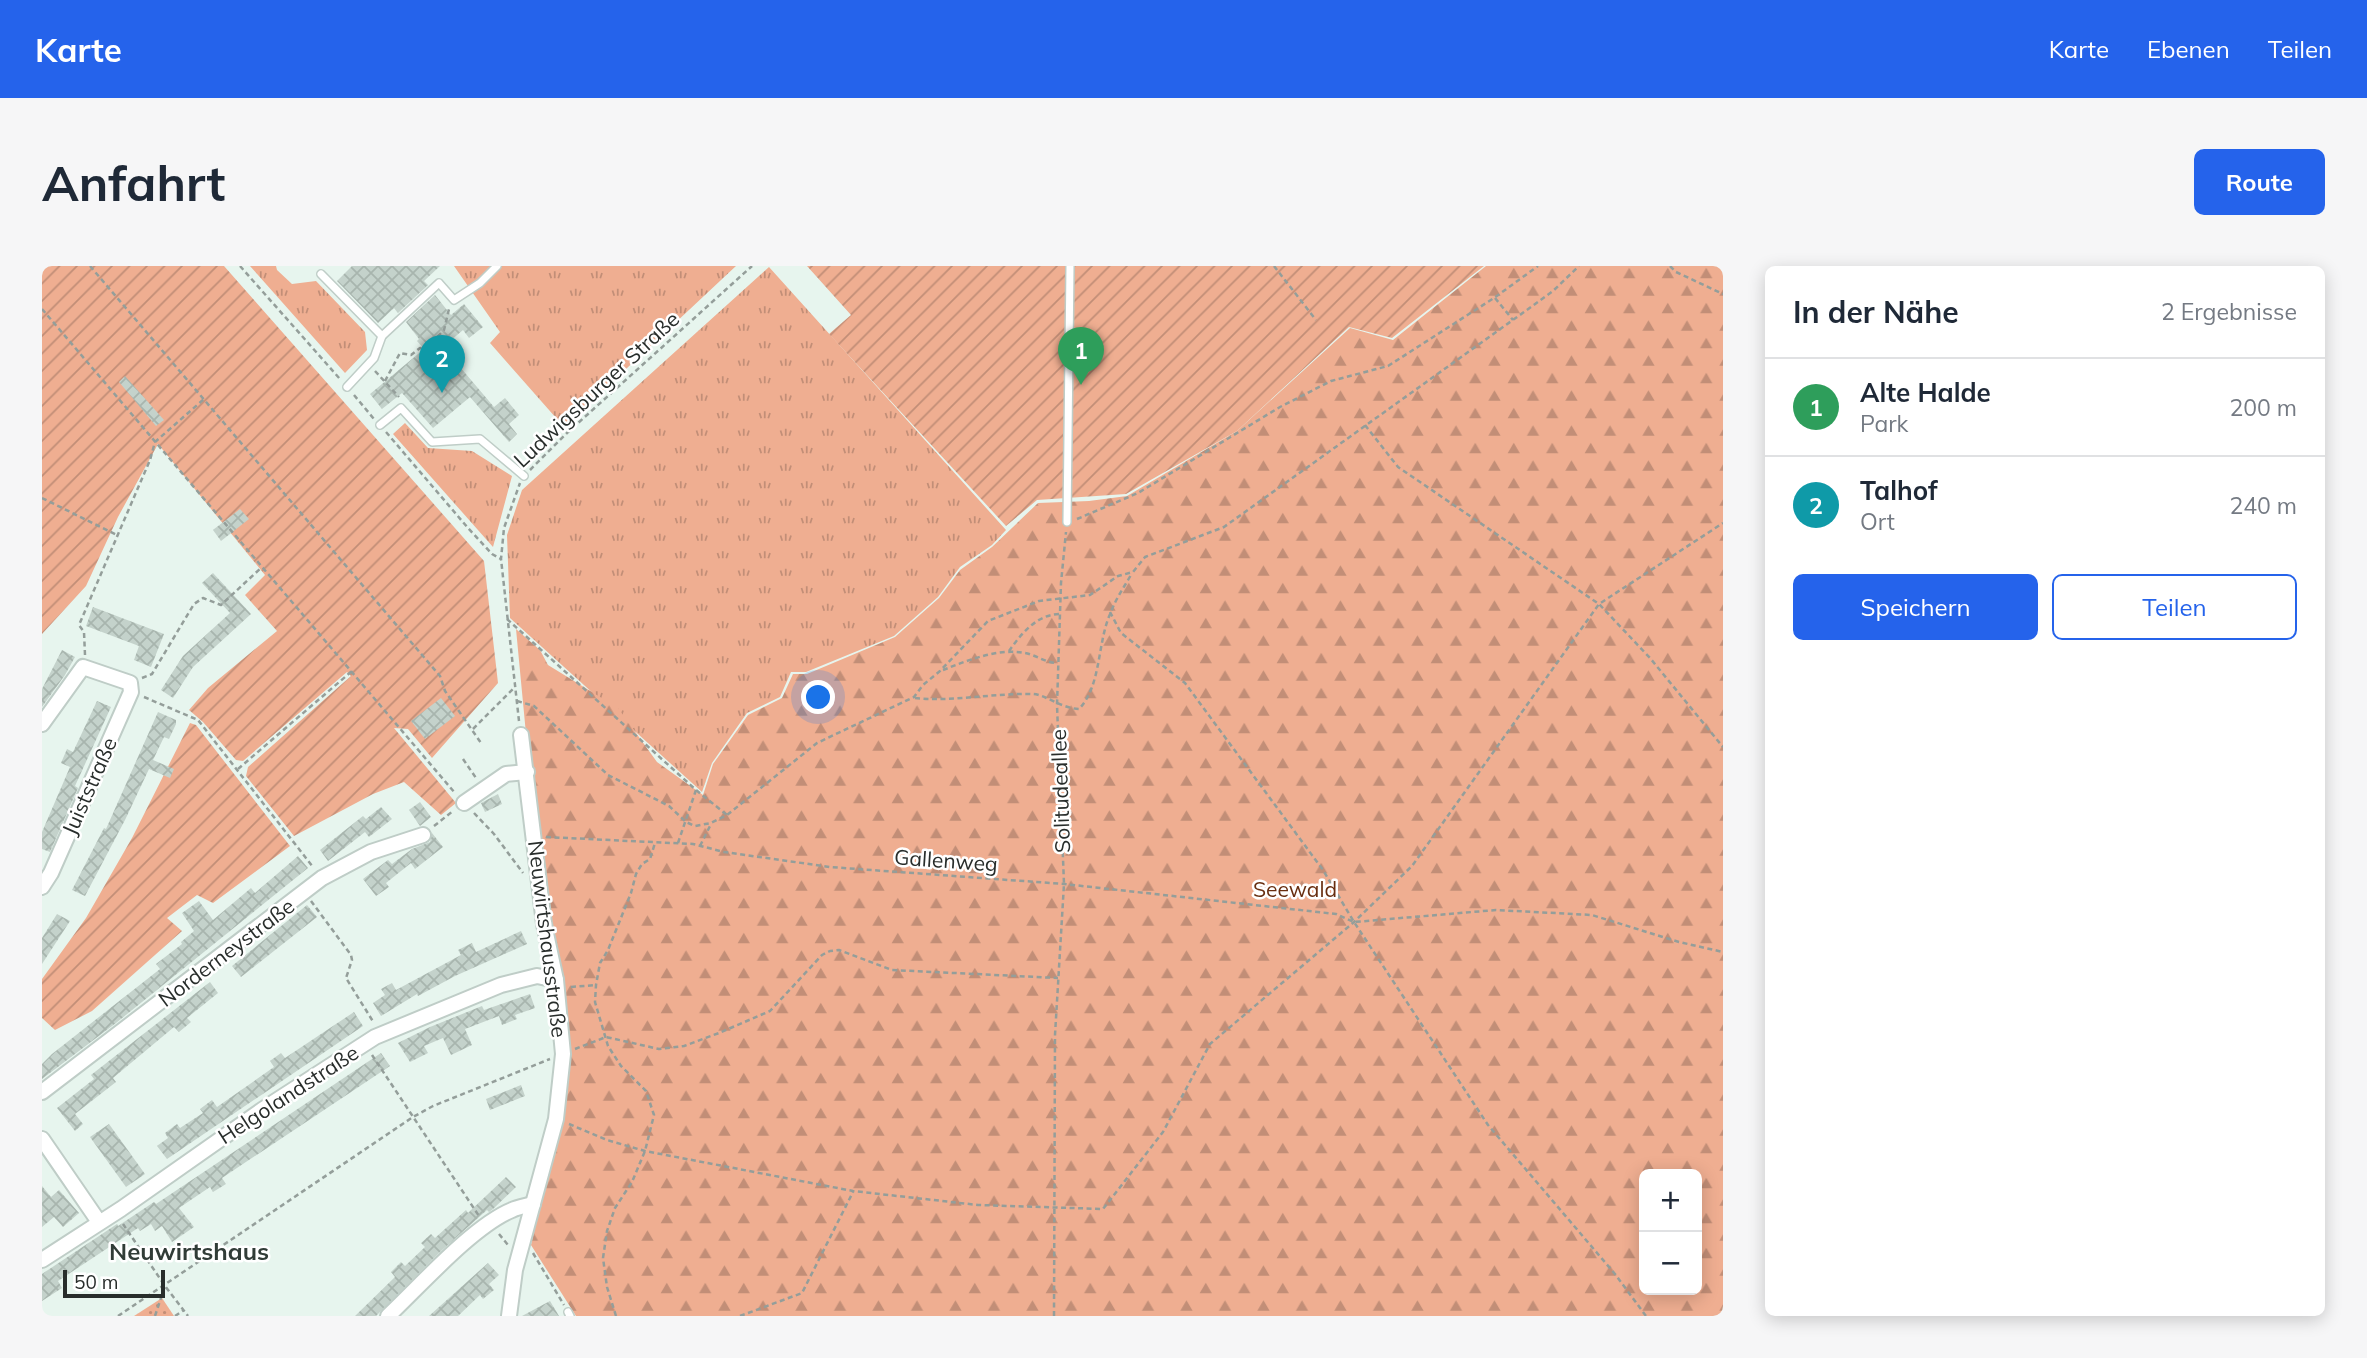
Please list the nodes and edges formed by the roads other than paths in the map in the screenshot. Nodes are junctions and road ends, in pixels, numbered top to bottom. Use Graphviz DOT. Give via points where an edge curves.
graph roads {
  1 [pos="497,266"];
  2 [pos="1070,266"];
  3 [pos="321,274"];
  4 [pos="382,336"];
  5 [pos="347,387"];
  6 [pos="380,425"];
  7 [pos="524,476"];
  8 [pos="1067,522"];
  9 [pos="42,724"];
  10 [pos="521,735"];
  11 [pos="527,772"];
  12 [pos="464,803"];
  13 [pos="423,835"];
  14 [pos="42,887"];
  15 [pos="556,983"];
  16 [pos="42,1092"];
  17 [pos="42,1139"];
  18 [pos="533,1205"];
  19 [pos="99,1222"];
  20 [pos="42,1260"];
  21 [pos="388,1316"];
  22 [pos="509,1316"];
  1 -- 4 [label="lane" via="454,300 439,283"];
  2 -- 8 [label="lane"];
  3 -- 4 [label="lane"];
  4 -- 5 [label="lane" via="374,358"];
  6 -- 7 [label="lane" via="401,408 432,442 480,439"];
  9 -- 14 [label="street, Juiststraße" via="84,661 131,688"];
  10 -- 11 [label="street, Neuwirtshausstraße"];
  11 -- 12 [label="street" via="506,774"];
  11 -- 15 [label="street, Neuwirtshausstraße" via="544,924"];
  13 -- 16 [label="street, Norderneystraße" via="371,852 322,878"];
  15 -- 18 [label="street, Neuwirtshausstraße" via="563,1054 556,1119"];
  15 -- 19 [label="street, Helgolandstraße" via="537,976 500,985 382,1034"];
  17 -- 19 [label="street"];
  18 -- 21 [label="street" via="489,1223"];
  18 -- 22 [label="street, Neuwirtshausstraße" via="515,1270"];
  19 -- 20 [label="street, Helgolandstraße"];
}
